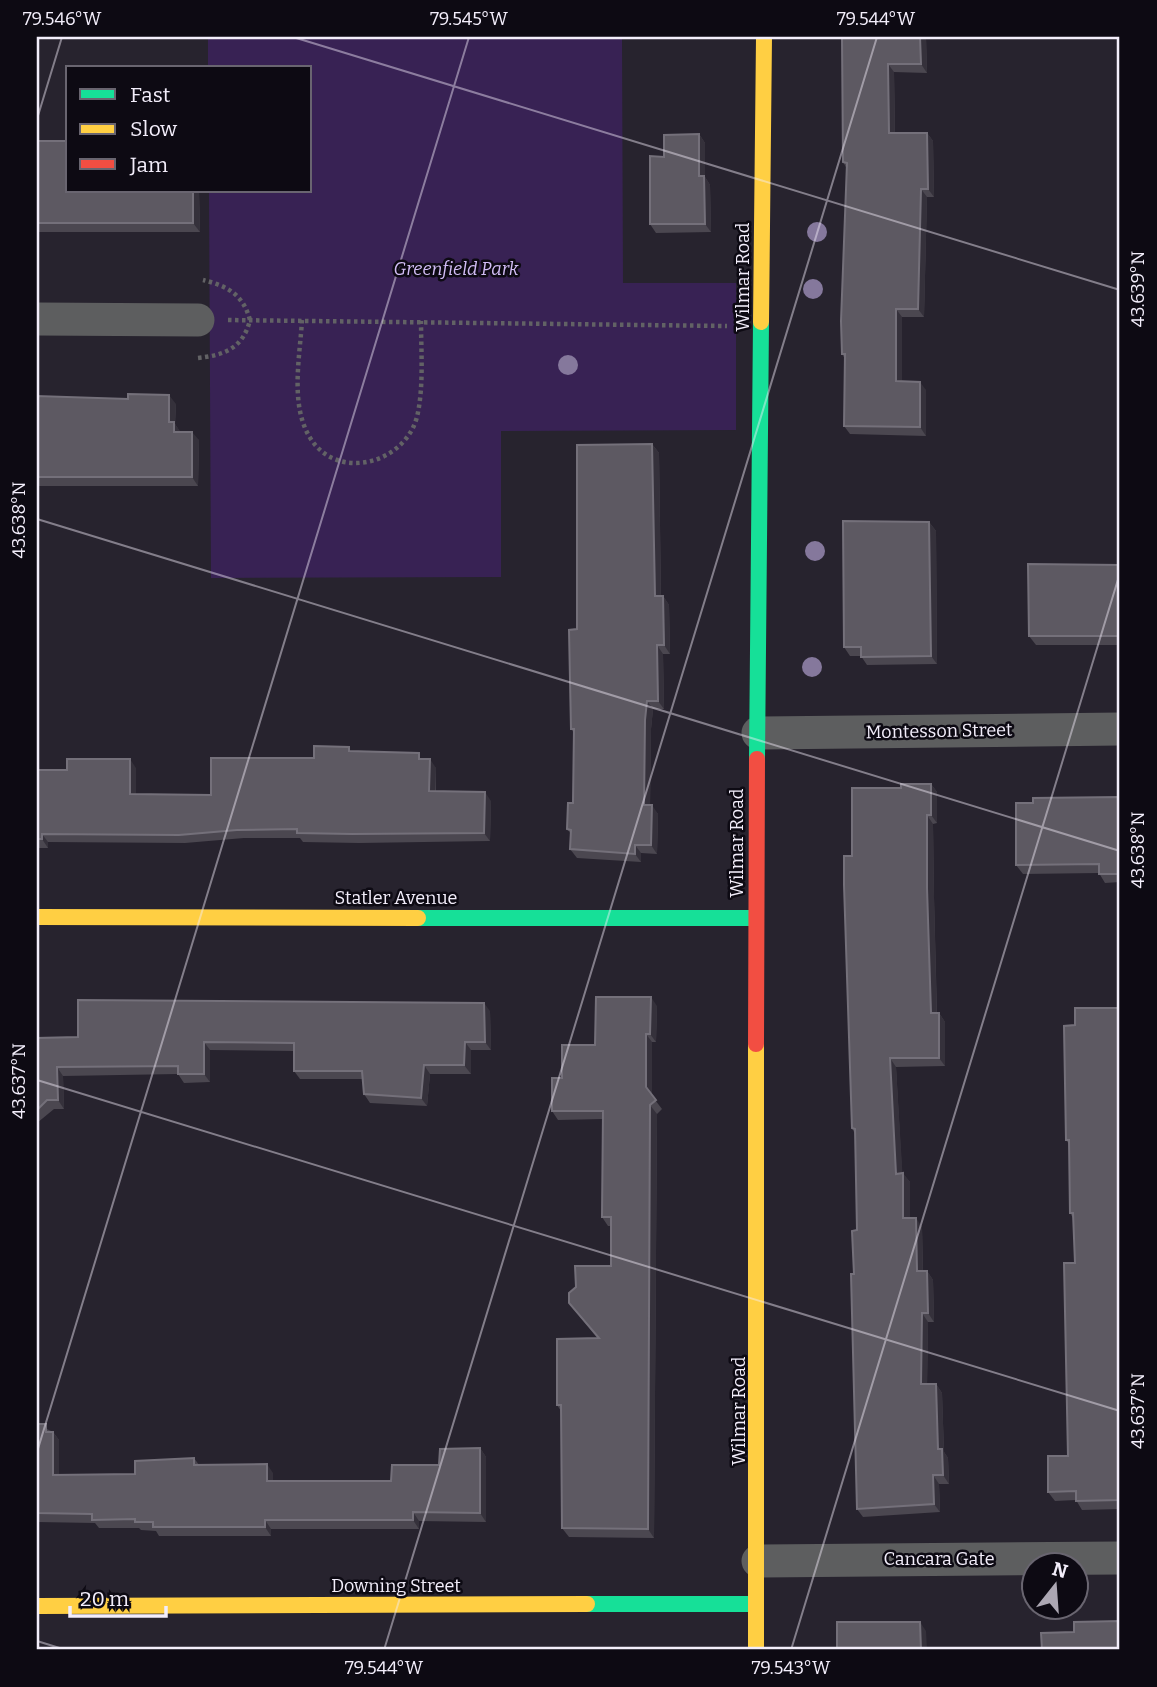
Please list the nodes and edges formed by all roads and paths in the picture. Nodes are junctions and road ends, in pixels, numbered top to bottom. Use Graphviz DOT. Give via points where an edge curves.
graph roads {
  1 [pos="764,37"];
  2 [pos="37,320"];
  3 [pos="198,320"];
  4 [pos="302,320"];
  5 [pos="421,321"];
  6 [pos="763,326"];
  7 [pos="1120,729"];
  8 [pos="758,733"];
  9 [pos="37,917"];
  10 [pos="756,918"];
  11 [pos="1120,1558"];
  12 [pos="758,1561"];
  13 [pos="756,1604"];
  14 [pos="37,1606"];
  15 [pos="756,1650"];
  1 -- 6 [label="street, Wilmar Road"];
  2 -- 3 [label="street"];
  3 -- 4 [label="path"];
  4 -- 5 [label="path"];
  4 -- 5 [label="path" via="299,394 301,417 310,438 342,460 366,464 388,457 407,438 416,418"];
  5 -- 6 [label="path"];
  6 -- 8 [label="street, Wilmar Road"];
  7 -- 8 [label="street, Montesson Street"];
  8 -- 10 [label="street, Wilmar Road"];
  9 -- 10 [label="street, Statler Avenue"];
  10 -- 12 [label="street, Wilmar Road"];
  11 -- 12 [label="street, Cancara Gate"];
  12 -- 13 [label="street, Wilmar Road"];
  13 -- 14 [label="street, Downing Street"];
  13 -- 15 [label="street, Wilmar Road"];
}
